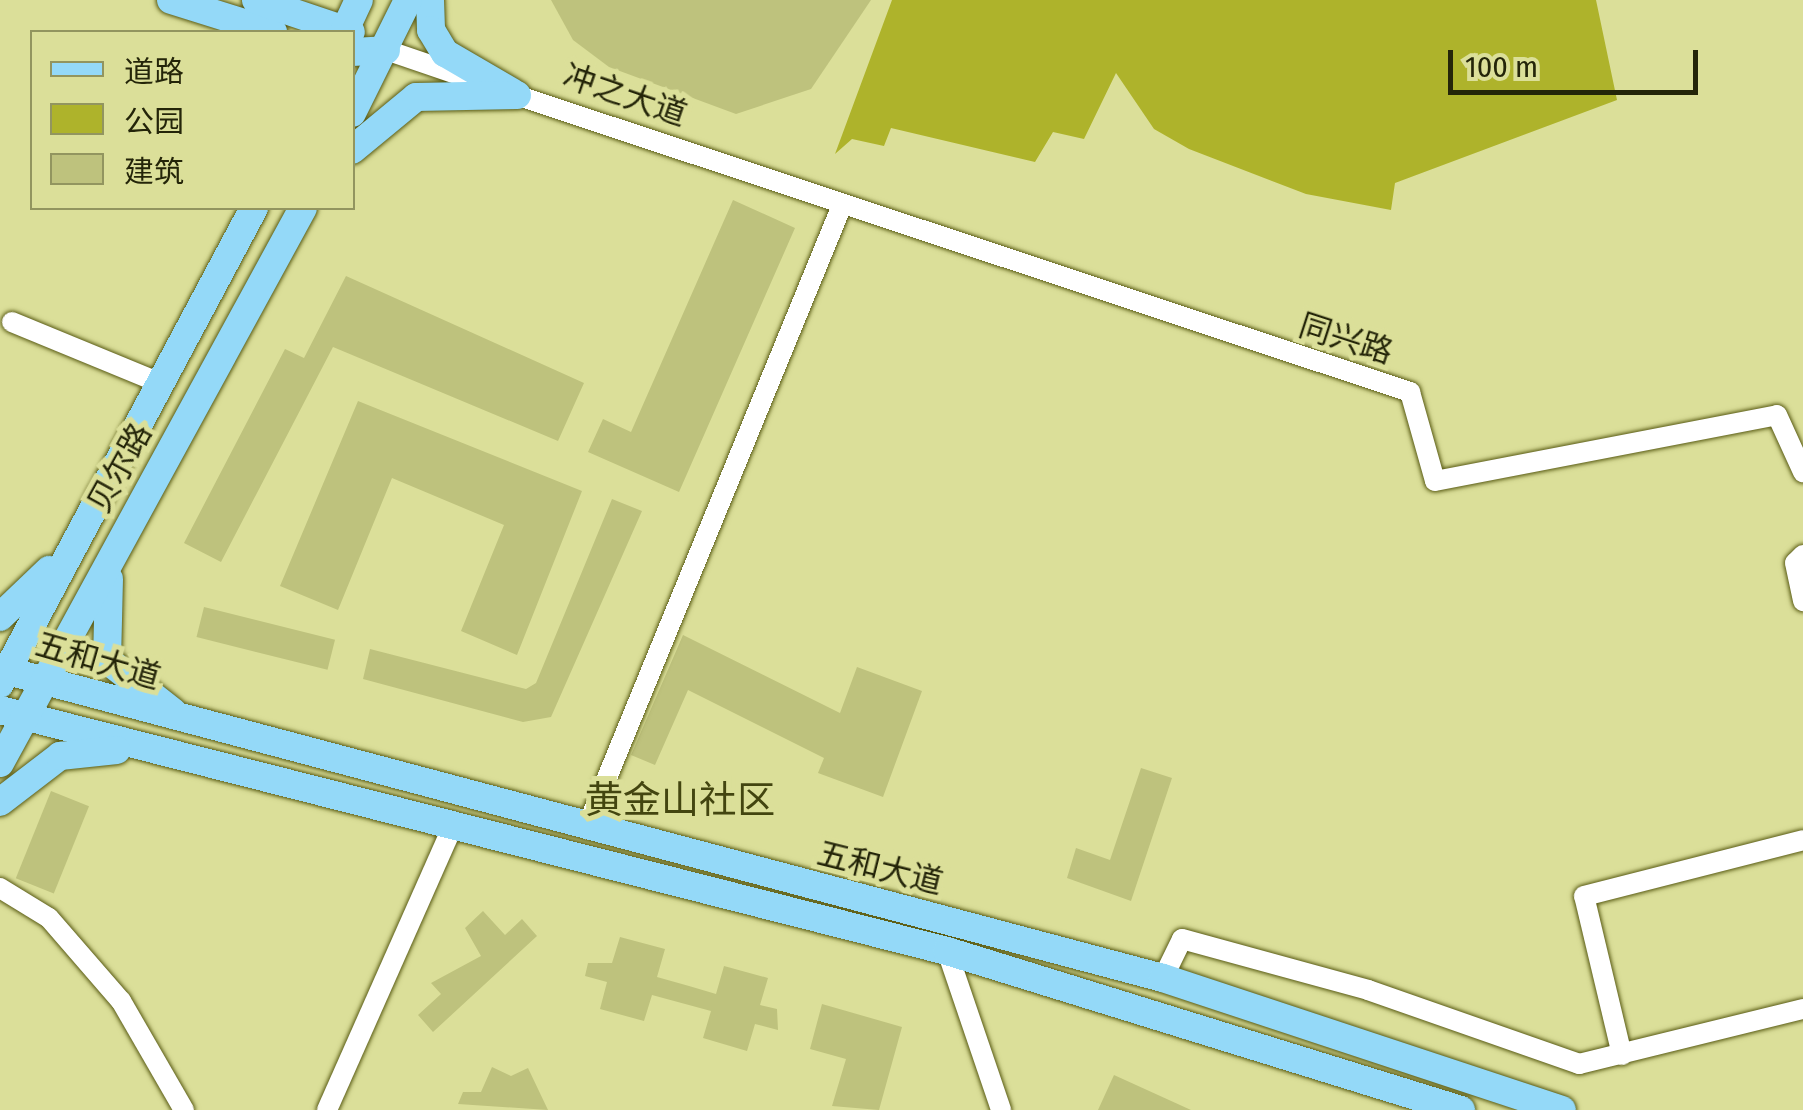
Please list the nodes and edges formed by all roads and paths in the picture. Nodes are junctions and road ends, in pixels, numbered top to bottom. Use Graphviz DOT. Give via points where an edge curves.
graph roads {
  1 [pos="172,0"];
  2 [pos="256,0"];
  3 [pos="358,0"];
  4 [pos="408,0"];
  5 [pos="430,0"];
  6 [pos="200,9"];
  7 [pos="238,30"];
  8 [pos="267,30"];
  9 [pos="334,30"];
  10 [pos="350,30"];
  11 [pos="355,38"];
  12 [pos="386,50"];
  13 [pos="518,95"];
  14 [pos="355,107"];
  15 [pos="355,147"];
  16 [pos="842,206"];
  17 [pos="253,210"];
  18 [pos="301,210"];
  19 [pos="12,322"];
  20 [pos="160,383"];
  21 [pos="1803,472"];
  22 [pos="92,512"];
  23 [pos="121,540"];
  24 [pos="1803,556"];
  25 [pos="1803,601"];
  26 [pos="0,617"];
  27 [pos="3,675"];
  28 [pos="42,686"];
  29 [pos="12,714"];
  30 [pos="190,724"];
  31 [pos="163,752"];
  32 [pos="0,763"];
  33 [pos="0,802"];
  34 [pos="453,826"];
  35 [pos="586,828"];
  36 [pos="1803,840"];
  37 [pos="0,888"];
  38 [pos="947,951"];
  39 [pos="1163,978"];
  40 [pos="1803,1008"];
  41 [pos="1622,1055"];
  42 [pos="996,1108"];
  43 [pos="184,1110"];
  44 [pos="327,1110"];
  45 [pos="1460,1110"];
  46 [pos="1562,1110"];
  1 -- 6 [label="main road"];
  2 -- 9 [label="main road, 冲之大道"];
  3 -- 10 [label="main road"];
  4 -- 12 [label="main road"];
  5 -- 13 [label="main road" via="430,30 445,53"];
  6 -- 7 [label="main road"];
  6 -- 8 [label="main road"];
  11 -- 12 [label="main road, 冲之大道"];
  12 -- 13 [label="street, 冲之大道"];
  12 -- 14 [label="main road"];
  13 -- 15 [label="main road" via="416,96"];
  13 -- 16 [label="street, 冲之大道"];
  16 -- 21 [label="street, 同兴路" via="1410,392 1435,481 1777,415"];
  16 -- 35 [label="street"];
  17 -- 20 [label="main road, 贝尔路"];
  18 -- 23 [label="main road, 贝尔路"];
  19 -- 20 [label="street"];
  20 -- 22 [label="main road, 贝尔路"];
  22 -- 26 [label="main road"];
  22 -- 27 [label="main road, 贝尔路"];
  23 -- 28 [label="main road, 贝尔路"];
  23 -- 30 [label="main road" via="102,604 107,660"];
  24 -- 25 [label="street" via="1795,563"];
  27 -- 28 [label="main road, 五和大道"];
  28 -- 29 [label="main road, 贝尔路"];
  28 -- 30 [label="main road, 五和大道"];
  29 -- 31 [label="main road, 五和大道"];
  29 -- 32 [label="main road, 贝尔路"];
  30 -- 35 [label="main road, 五和大道"];
  31 -- 33 [label="main road" via="60,756"];
  31 -- 34 [label="main road, 五和大道"];
  34 -- 38 [label="main road, 五和大道"];
  34 -- 44 [label="street"];
  35 -- 39 [label="main road, 五和大道"];
  36 -- 41 [label="street" via="1584,896"];
  37 -- 43 [label="street" via="49,918 121,1001"];
  38 -- 42 [label="street"];
  38 -- 45 [label="main road, 五和大道"];
  39 -- 41 [label="street" via="1182,939 1368,990 1579,1064"];
  39 -- 46 [label="main road, 五和大道"];
  40 -- 41 [label="street"];
}
